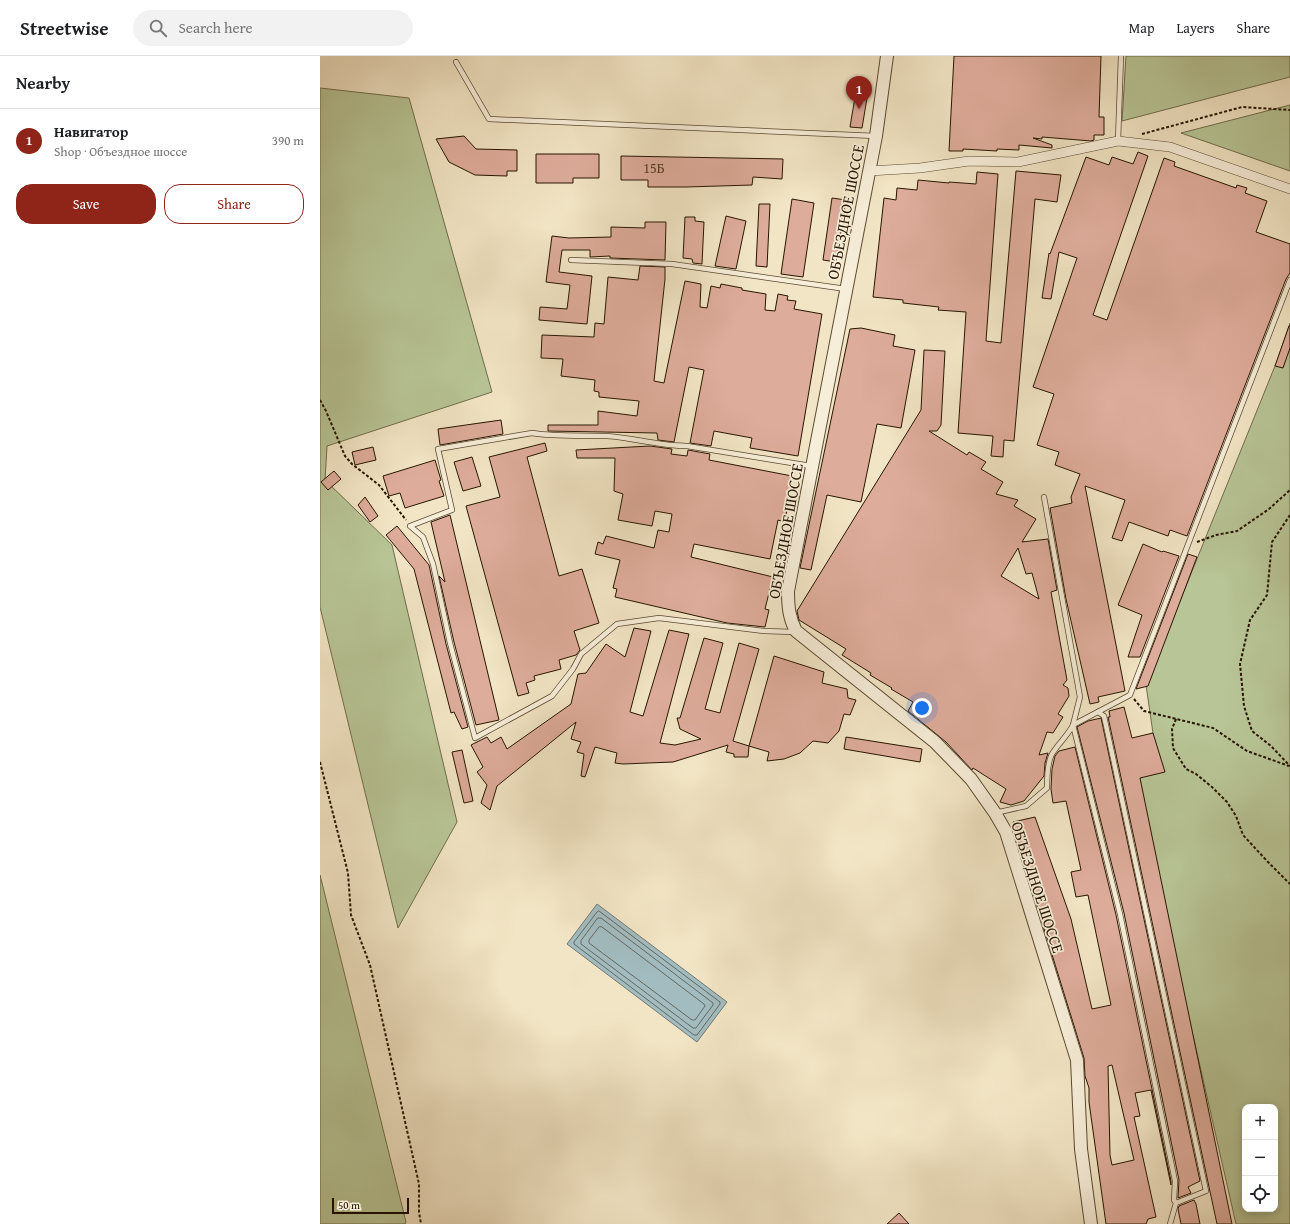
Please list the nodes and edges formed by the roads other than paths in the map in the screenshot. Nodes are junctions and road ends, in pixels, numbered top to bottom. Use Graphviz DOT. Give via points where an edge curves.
graph roads {
  1 [pos="887,56"];
  2 [pos="1121,56"];
  3 [pos="456,62"];
  4 [pos="876,136"];
  5 [pos="1118,141"];
  6 [pos="869,170"];
  7 [pos="1290,189"];
  8 [pos="571,260"];
  9 [pos="1290,280"];
  10 [pos="846,289"];
  11 [pos="812,467"];
  12 [pos="1044,497"];
  13 [pos="798,632"];
  14 [pos="1098,712"];
  15 [pos="1073,725"];
  16 [pos="995,813"];
  17 [pos="1176,1203"];
  18 [pos="1091,1224"];
  19 [pos="1170,1224"];
  1 -- 4 [label="street, ОБЪЕЗДНОЕ ШОССЕ"];
  2 -- 5 [label="lane"];
  3 -- 4 [label="lane" via="489,119"];
  4 -- 6 [label="street, ОБЪЕЗДНОЕ ШОССЕ"];
  5 -- 6 [label="street" via="1018,162 969,160 920,168"];
  5 -- 7 [label="street" via="1170,147"];
  6 -- 10 [label="street, ОБЪЕЗДНОЕ ШОССЕ"];
  8 -- 10 [label="lane" via="672,264"];
  9 -- 14 [label="lane" via="1130,695"];
  10 -- 11 [label="street, ОБЪЕЗДНОЕ ШОССЕ"];
  11 -- 13 [label="street, ОБЪЕЗДНОЕ ШОССЕ" via="788,591 790,621"];
  11 -- 13 [label="lane" via="608,436 532,433 438,449 452,510 410,526 423,537 434,564 450,643 475,738 552,696 581,654 617,624 658,618 764,631"];
  12 -- 15 [label="lane" via="1080,697"];
  13 -- 16 [label="street, ОБЪЕЗДНОЕ ШОССЕ" via="935,742 971,778"];
  14 -- 15 [label="lane"];
  14 -- 17 [label="lane" via="1104,716 1206,1191"];
  15 -- 16 [label="lane" via="1052,752 1047,773 1047,788 1026,806"];
  15 -- 17 [label="lane" via="1120,914 1171,1160"];
  16 -- 18 [label="street, ОБЪЕЗДНОЕ ШОССЕ" via="1006,832 1077,1060 1081,1149"];
  17 -- 19 [label="lane"];
}
